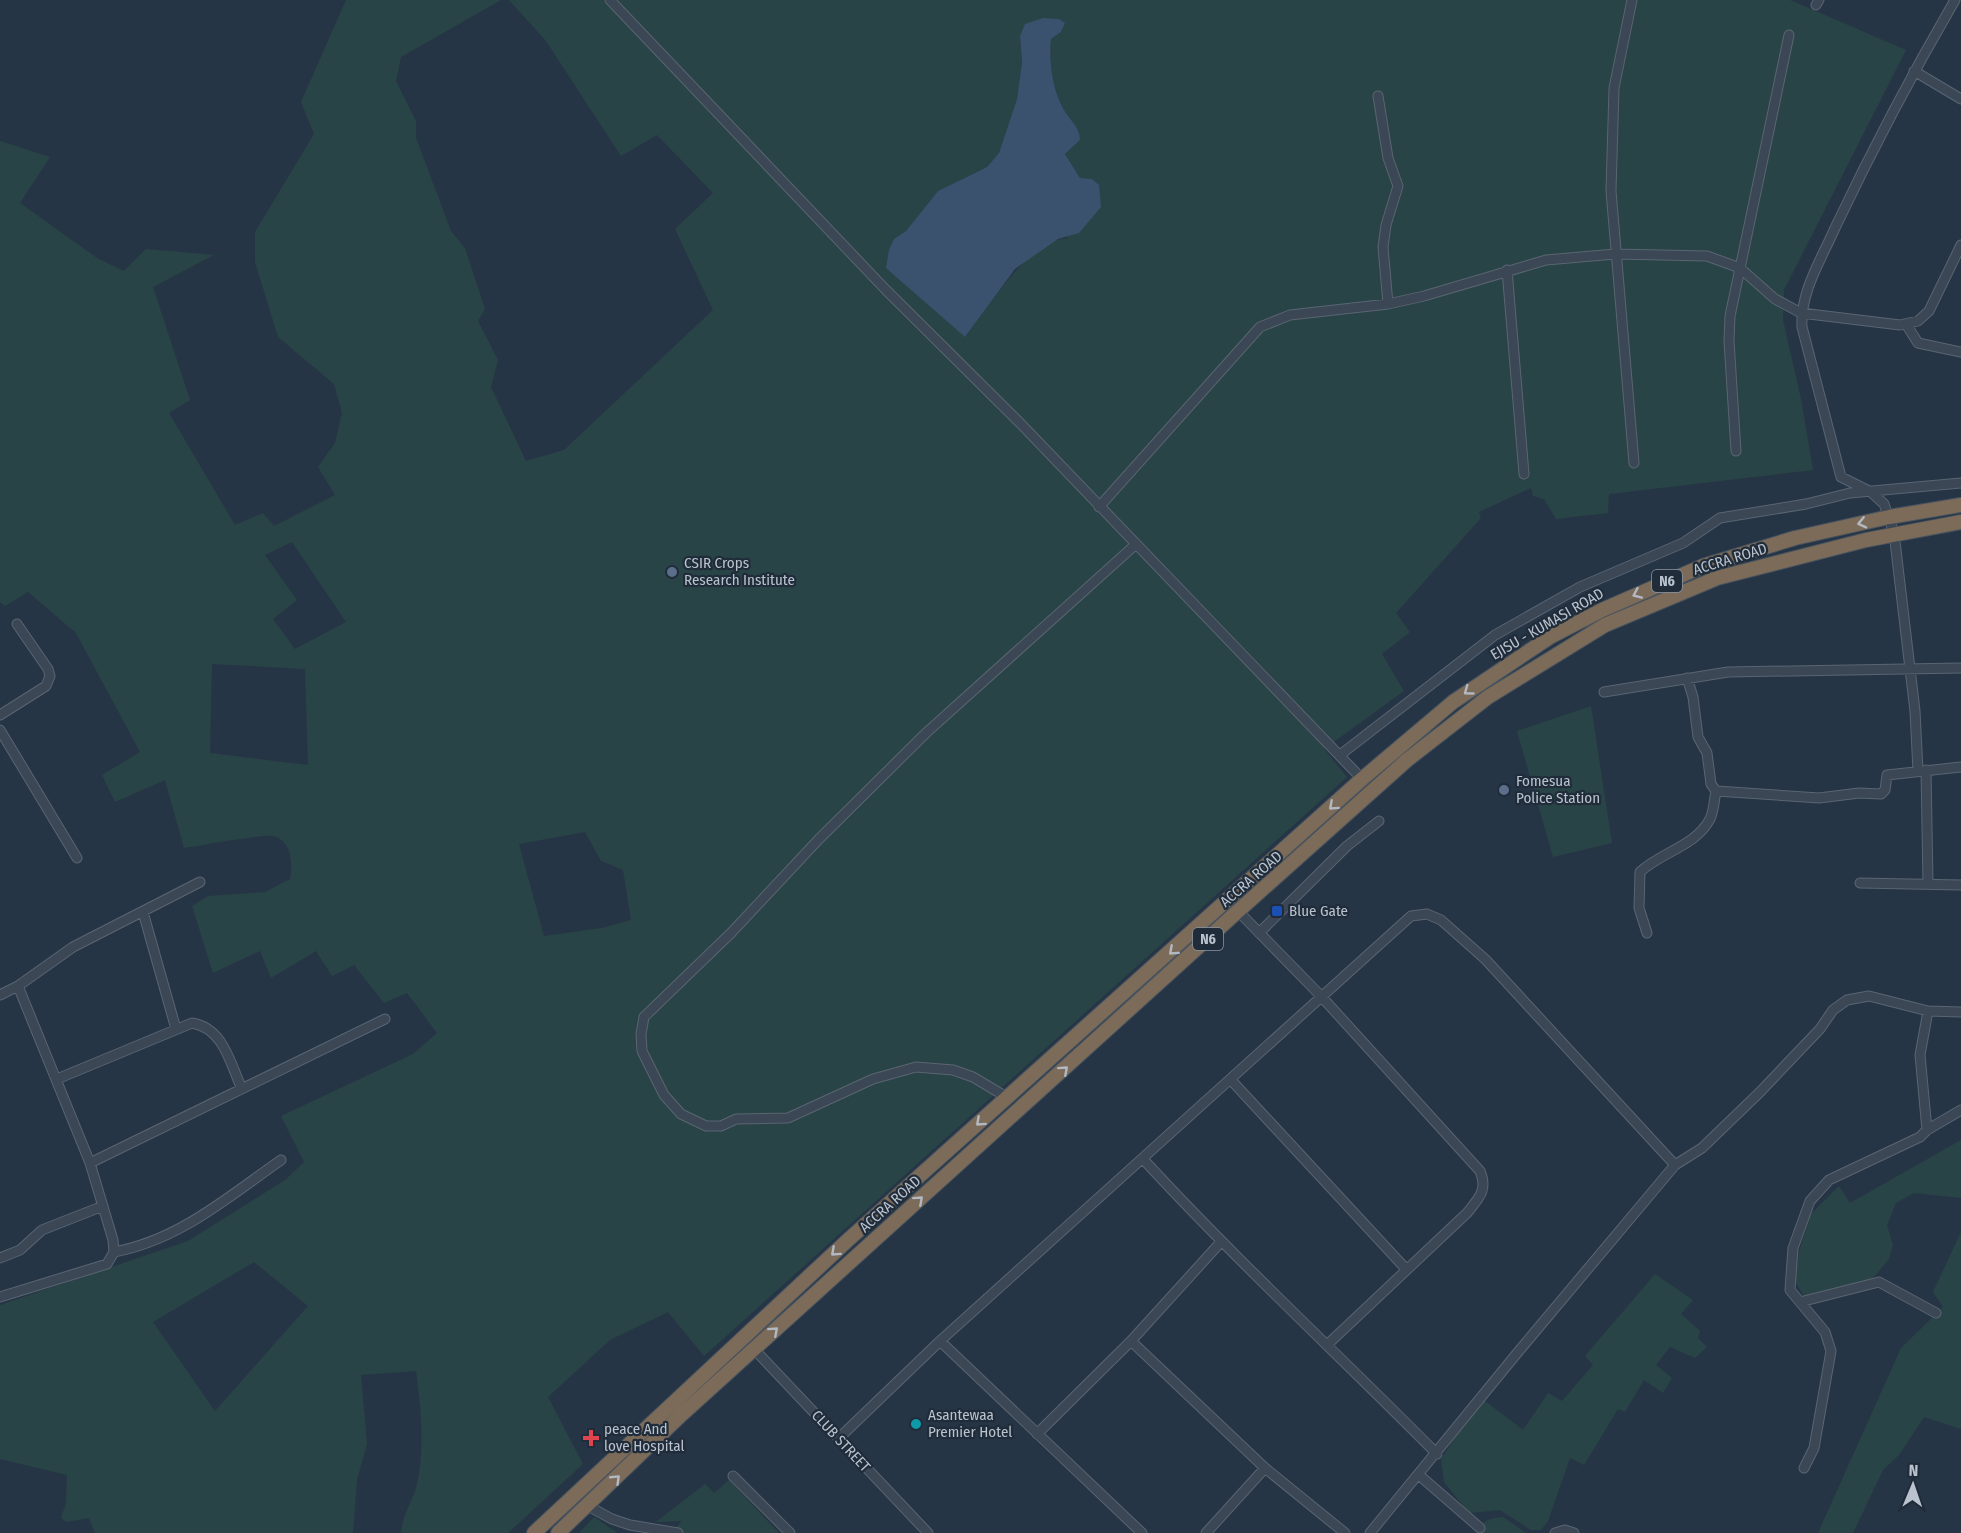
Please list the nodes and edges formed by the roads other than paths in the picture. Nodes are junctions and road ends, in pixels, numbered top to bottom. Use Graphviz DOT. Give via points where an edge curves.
graph roads {
  1 [pos="610,0"];
  2 [pos="1632,0"];
  3 [pos="1955,0"];
  4 [pos="1789,35"];
  5 [pos="1914,71"];
  6 [pos="1378,96"];
  7 [pos="1961,99"];
  8 [pos="1961,244"];
  9 [pos="1615,254"];
  10 [pos="1740,268"];
  11 [pos="1507,270"];
  12 [pos="1388,304"];
  13 [pos="1801,313"];
  14 [pos="1906,324"];
  15 [pos="1961,352"];
  16 [pos="1736,451"];
  17 [pos="1634,463"];
  18 [pos="1524,474"];
  19 [pos="1961,483"];
  20 [pos="1871,492"];
  21 [pos="1961,505"];
  22 [pos="1099,507"];
  23 [pos="1889,517"];
  24 [pos="1961,522"];
  25 [pos="1894,533"];
  26 [pos="1135,544"];
  27 [pos="17,624"];
  28 [pos="1961,668"];
  29 [pos="1909,669"];
  30 [pos="1687,678"];
  31 [pos="1604,692"];
  32 [pos="0,715"];
  33 [pos="0,730"];
  34 [pos="1408,739"];
  35 [pos="1340,755"];
  36 [pos="1961,767"];
  37 [pos="1922,771"];
  38 [pos="1362,779"];
  39 [pos="1716,791"];
  40 [pos="1379,821"];
  41 [pos="77,858"];
  42 [pos="200,882"];
  43 [pos="1928,883"];
  44 [pos="1860,884"];
  45 [pos="1961,885"];
  46 [pos="1238,911"];
  47 [pos="143,912"];
  48 [pos="1259,933"];
  49 [pos="1647,933"];
  50 [pos="18,986"];
  51 [pos="0,995"];
  52 [pos="1320,995"];
  53 [pos="1928,1011"];
  54 [pos="1961,1012"];
  55 [pos="384,1019"];
  56 [pos="176,1029"];
  57 [pos="57,1079"];
  58 [pos="1231,1080"];
  59 [pos="241,1088"];
  60 [pos="1008,1098"];
  61 [pos="1961,1110"];
  62 [pos="1927,1130"];
  63 [pos="281,1160"];
  64 [pos="1143,1160"];
  65 [pos="90,1163"];
  66 [pos="1675,1165"];
  67 [pos="103,1206"];
  68 [pos="1220,1243"];
  69 [pos="114,1252"];
  70 [pos="0,1258"];
  71 [pos="1406,1269"];
  72 [pos="0,1297"];
  73 [pos="1800,1302"];
  74 [pos="1936,1313"];
  75 [pos="940,1341"];
  76 [pos="1131,1341"];
  77 [pos="1328,1344"];
  78 [pos="754,1349"];
  79 [pos="1038,1434"];
  80 [pos="839,1438"];
  81 [pos="1437,1454"];
  82 [pos="1265,1468"];
  83 [pos="1804,1468"];
  84 [pos="1419,1475"];
  85 [pos="734,1476"];
  86 [pos="588,1506"];
  87 [pos="1480,1528"];
  88 [pos="534,1533"];
  89 [pos="558,1533"];
  90 [pos="678,1533"];
  91 [pos="790,1533"];
  92 [pos="928,1533"];
  93 [pos="1142,1533"];
  94 [pos="1206,1533"];
  95 [pos="1345,1533"];
  96 [pos="1370,1533"];
  97 [pos="1555,1533"];
  98 [pos="1575,1533"];
  1 -- 22 [label="street" via="729,128"];
  2 -- 9 [label="street" via="1614,88 1611,191"];
  3 -- 5 [label="street"];
  4 -- 10 [label="street"];
  5 -- 7 [label="street"];
  5 -- 13 [label="street" via="1847,202 1806,292"];
  6 -- 12 [label="street" via="1388,158 1398,186 1383,247"];
  8 -- 14 [label="street" via="1929,311 1918,321"];
  9 -- 10 [label="street" via="1707,256"];
  9 -- 11 [label="street" via="1546,260"];
  9 -- 17 [label="street"];
  10 -- 13 [label="street" via="1775,299"];
  10 -- 16 [label="street" via="1729,341"];
  11 -- 12 [label="street"];
  11 -- 18 [label="street"];
  12 -- 22 [label="street" via="1290,315 1260,327"];
  13 -- 14 [label="street"];
  13 -- 20 [label="street" via="1841,477"];
  14 -- 15 [label="street" via="1918,343"];
  19 -- 20 [label="street"];
  20 -- 23 [label="street" via="1884,504"];
  20 -- 35 [label="street" via="1720,518 1683,543 1580,587 1495,635"];
  21 -- 23 [label="highway, EJISU - KUMASI ROAD / N6"];
  22 -- 26 [label="street"];
  23 -- 25 [label="street"];
  23 -- 34 [label="highway, EJISU - KUMASI ROAD / N6, one-way" via="1737,555 1602,610 1489,676"];
  24 -- 25 [label="highway, ACCRA ROAD / N6"];
  25 -- 29 [label="street"];
  25 -- 46 [label="highway, ACCRA ROAD / N6" via="1717,578 1636,611 1562,650 1458,719 1407,760"];
  26 -- 35 [label="street"];
  26 -- 60 [label="street" via="926,733 827,830 731,933 644,1017 640,1034 642,1051 664,1095 681,1114 706,1126 720,1126 736,1119 788,1118 873,1079 916,1067 953,1070"];
  27 -- 32 [label="street" via="50,676 46,686"];
  28 -- 29 [label="street"];
  29 -- 30 [label="street" via="1728,672"];
  29 -- 37 [label="street"];
  30 -- 31 [label="street"];
  30 -- 39 [label="street" via="1698,737 1707,753 1711,784"];
  33 -- 41 [label="street"];
  34 -- 38 [label="highway, ACCRA ROAD / N6"];
  35 -- 38 [label="street"];
  36 -- 37 [label="street"];
  37 -- 39 [label="street" via="1887,774 1881,794 1819,798"];
  37 -- 43 [label="street"];
  38 -- 60 [label="highway, ACCRA ROAD / N6, one-way"];
  39 -- 49 [label="street" via="1710,818 1695,837 1653,860 1640,872 1639,908"];
  40 -- 48 [label="street" via="1347,846"];
  42 -- 47 [label="street"];
  43 -- 44 [label="street"];
  43 -- 45 [label="street"];
  46 -- 48 [label="street"];
  78 -- 46 [label="highway, ACCRA ROAD / N6, one-way"];
  47 -- 50 [label="street" via="59,956"];
  47 -- 56 [label="street"];
  48 -- 52 [label="street"];
  50 -- 51 [label="street"];
  50 -- 57 [label="street"];
  52 -- 58 [label="street"];
  52 -- 66 [label="street" via="1411,916 1427,914 1441,920 1485,959"];
  52 -- 71 [label="street" via="1480,1171 1485,1183 1467,1213"];
  53 -- 54 [label="street"];
  53 -- 62 [label="street" via="1920,1055"];
  53 -- 66 [label="street" via="1869,996 1846,1000 1702,1148"];
  55 -- 59 [label="street"];
  56 -- 57 [label="street"];
  56 -- 59 [label="street" via="192,1023 213,1031"];
  57 -- 65 [label="street"];
  58 -- 64 [label="street"];
  58 -- 71 [label="street"];
  59 -- 65 [label="street"];
  60 -- 88 [label="highway, ACCRA ROAD / N6, one-way" via="679,1395"];
  61 -- 62 [label="street"];
  62 -- 73 [label="street" via="1920,1137 1829,1180 1810,1201 1793,1248 1790,1290"];
  63 -- 69 [label="street" via="187,1224 150,1244"];
  64 -- 68 [label="street"];
  64 -- 75 [label="street"];
  65 -- 67 [label="street"];
  66 -- 81 [label="street"];
  67 -- 69 [label="street"];
  67 -- 70 [label="street" via="42,1230 20,1250"];
  68 -- 76 [label="street"];
  68 -- 77 [label="street"];
  69 -- 72 [label="street" via="107,1264"];
  71 -- 77 [label="street"];
  73 -- 74 [label="street" via="1879,1282"];
  73 -- 83 [label="street" via="1825,1332 1831,1351 1814,1448"];
  75 -- 79 [label="street"];
  75 -- 80 [label="street"];
  76 -- 79 [label="street"];
  76 -- 82 [label="street"];
  77 -- 81 [label="street"];
  78 -- 80 [label="street, CLUB STREET"];
  86 -- 78 [label="highway, ACCRA ROAD / N6, one-way"];
  79 -- 93 [label="street"];
  80 -- 92 [label="street, CLUB STREET"];
  81 -- 84 [label="street"];
  82 -- 94 [label="street"];
  82 -- 95 [label="street"];
  84 -- 87 [label="street"];
  84 -- 96 [label="street"];
  85 -- 91 [label="street"];
  86 -- 89 [label="highway, ACCRA ROAD / N6"];
  86 -- 90 [label="street" via="630,1525"];
  97 -- 98 [label="street"];
}
